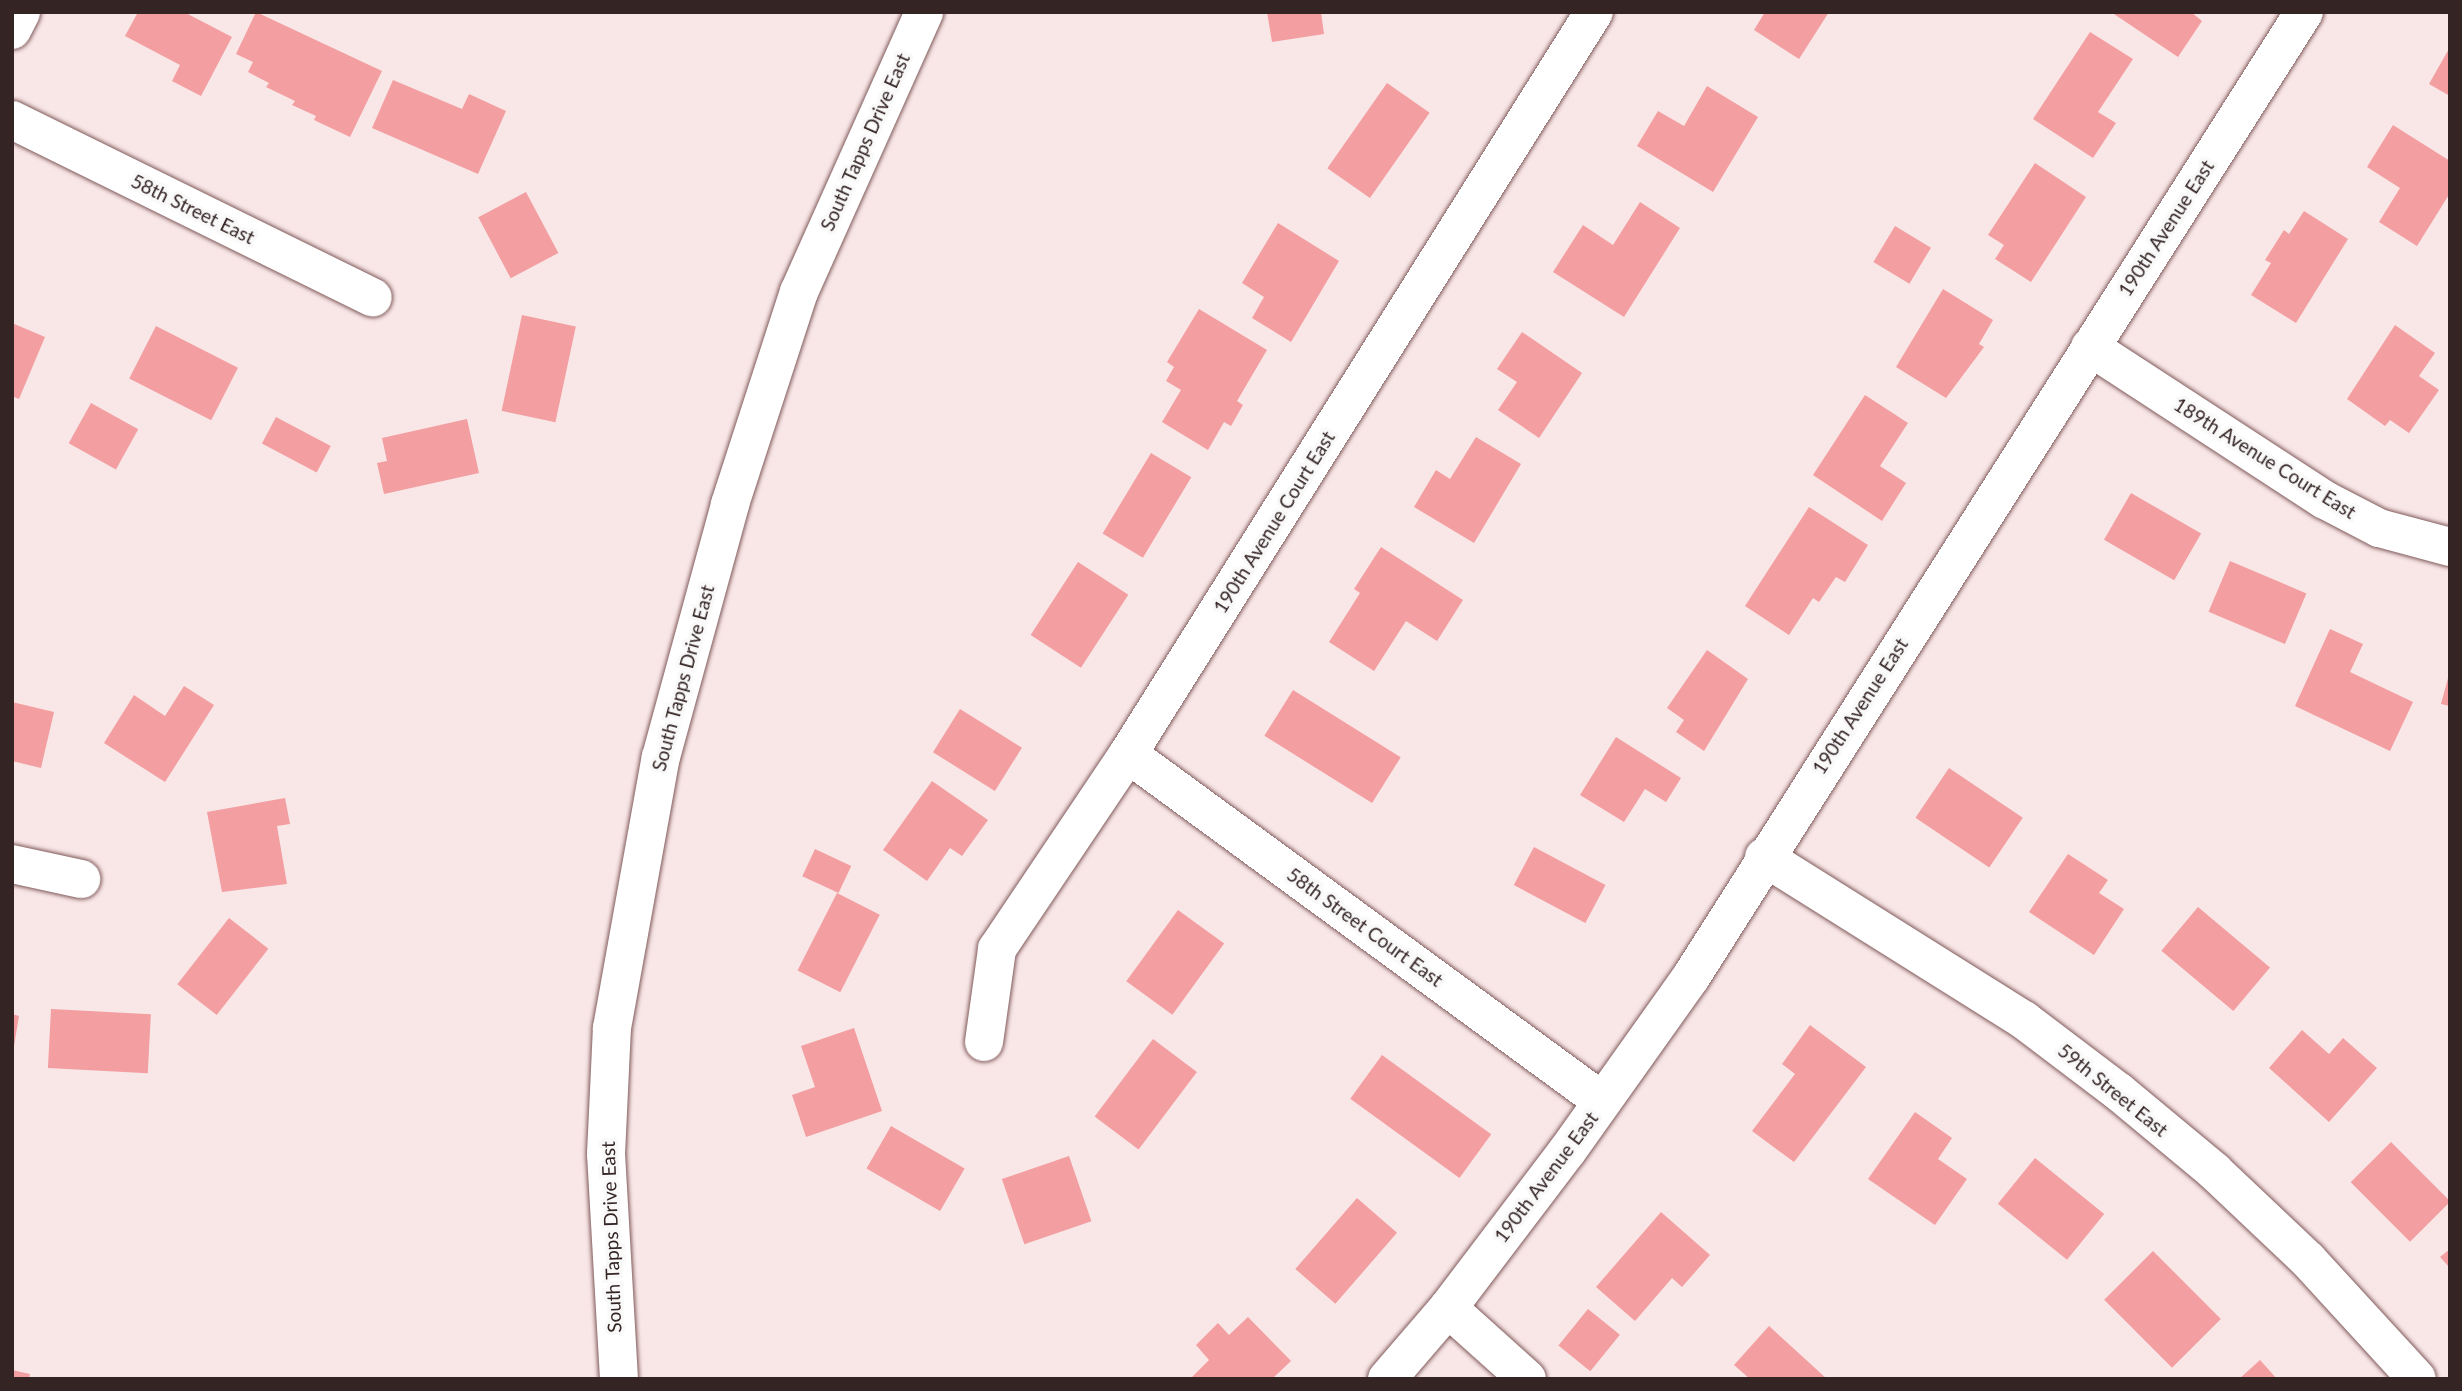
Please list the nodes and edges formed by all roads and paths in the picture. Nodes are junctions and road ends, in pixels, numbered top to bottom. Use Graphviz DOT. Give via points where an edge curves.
graph roads {
  1 [pos="21,12"];
  2 [pos="924,12"];
  3 [pos="2304,12"];
  4 [pos="1593,13"];
  5 [pos="12,30"];
  6 [pos="12,120"];
  7 [pos="373,298"];
  8 [pos="2090,347"];
  9 [pos="2450,547"];
  10 [pos="1128,754"];
  11 [pos="1764,856"];
  12 [pos="12,864"];
  13 [pos="80,879"];
  14 [pos="984,1042"];
  15 [pos="1602,1101"];
  16 [pos="1448,1308"];
  17 [pos="620,1379"];
  18 [pos="1387,1379"];
  19 [pos="1527,1379"];
  20 [pos="2417,1379"];
  1 -- 5 [label="street"];
  2 -- 17 [label="street, South Tapps Drive East" via="799,292 730,504 661,757 612,1028 606,1154"];
  3 -- 8 [label="street, 190th Avenue East"];
  4 -- 10 [label="street, 190th Avenue Court East"];
  6 -- 7 [label="street, 58th Street East"];
  8 -- 9 [label="street, 189th Avenue Court East" via="2325,500 2379,528"];
  8 -- 11 [label="street, 190th Avenue East"];
  10 -- 14 [label="street, 190th Avenue Court East" via="997,949"];
  10 -- 15 [label="street, 58th Street Court East"];
  11 -- 15 [label="street, 190th Avenue East" via="1691,977"];
  11 -- 20 [label="street, 59th Street East" via="2024,1020 2119,1092 2214,1171 2308,1260"];
  12 -- 13 [label="street"];
  15 -- 16 [label="street, 190th Avenue East"];
  16 -- 18 [label="street, 190th Avenue East"];
  16 -- 19 [label="street"];
}
